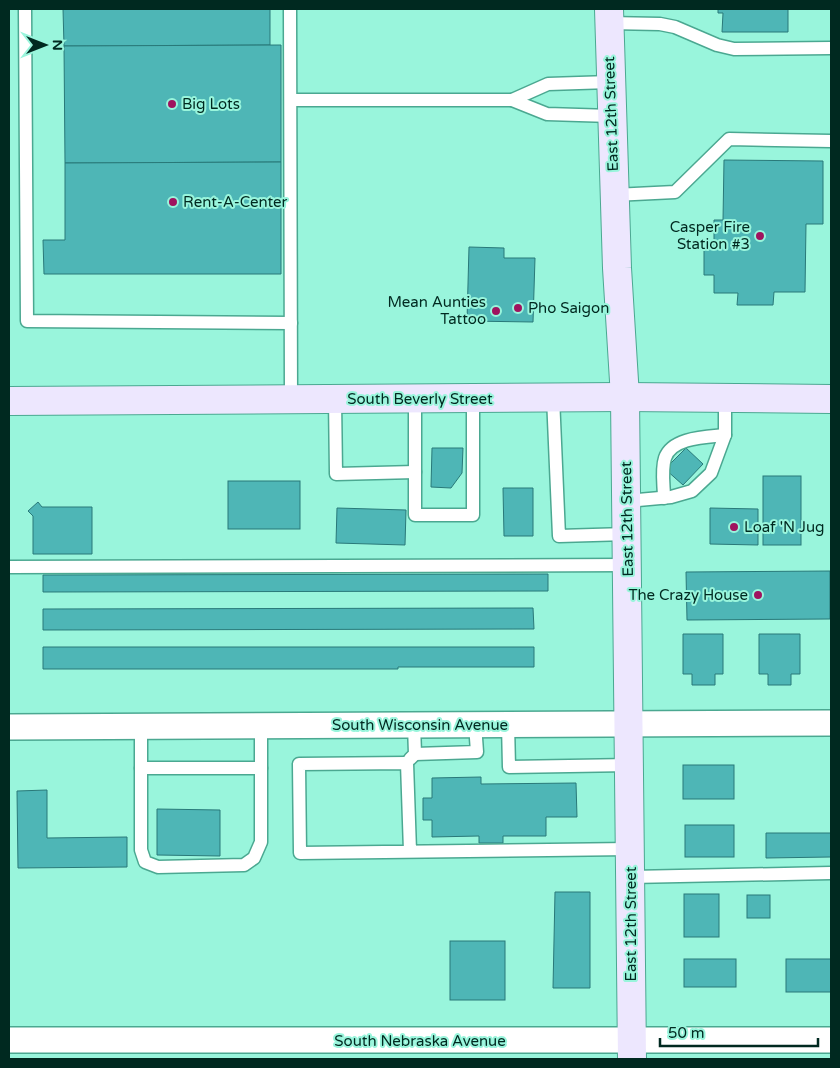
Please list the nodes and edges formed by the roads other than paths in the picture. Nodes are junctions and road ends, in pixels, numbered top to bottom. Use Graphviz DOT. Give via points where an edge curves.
graph roads {
  1 [pos="25,9"];
  2 [pos="290,9"];
  3 [pos="609,16"];
  4 [pos="831,48"];
  5 [pos="610,82"];
  6 [pos="291,100"];
  7 [pos="512,100"];
  8 [pos="611,116"];
  9 [pos="831,142"];
  10 [pos="614,195"];
  11 [pos="291,323"];
  12 [pos="553,397"];
  13 [pos="625,397"];
  14 [pos="415,398"];
  15 [pos="473,398"];
  16 [pos="725,398"];
  17 [pos="335,399"];
  18 [pos="831,399"];
  19 [pos="291,400"];
  20 [pos="9,401"];
  21 [pos="725,435"];
  22 [pos="415,472"];
  23 [pos="664,498"];
  24 [pos="627,501"];
  25 [pos="627,534"];
  26 [pos="627,565"];
  27 [pos="9,566"];
  28 [pos="831,723"];
  29 [pos="476,724"];
  30 [pos="508,724"];
  31 [pos="630,724"];
  32 [pos="261,725"];
  33 [pos="414,725"];
  34 [pos="140,726"];
  35 [pos="9,727"];
  36 [pos="411,759"];
  37 [pos="630,765"];
  38 [pos="140,768"];
  39 [pos="261,768"];
  40 [pos="630,849"];
  41 [pos="410,851"];
  42 [pos="831,873"];
  43 [pos="631,877"];
  44 [pos="9,1040"];
  45 [pos="831,1040"];
  46 [pos="632,1050"];
  1 -- 11 [label="lane" via="27,320"];
  2 -- 6 [label="lane"];
  3 -- 4 [label="lane" via="675,27 734,49"];
  3 -- 5 [label="street, East 12th Street"];
  5 -- 7 [label="lane" via="548,84"];
  5 -- 8 [label="street, East 12th Street"];
  6 -- 7 [label="lane"];
  6 -- 11 [label="lane"];
  7 -- 8 [label="lane" via="548,114"];
  8 -- 10 [label="street, East 12th Street"];
  9 -- 10 [label="lane" via="729,139 675,192"];
  10 -- 13 [label="street, East 12th Street"];
  11 -- 19 [label="lane"];
  12 -- 13 [label="street, South Beverly Street"];
  12 -- 15 [label="street, South Beverly Street"];
  12 -- 25 [label="lane" via="559,536"];
  13 -- 16 [label="street, South Beverly Street"];
  13 -- 24 [label="street, East 12th Street"];
  14 -- 15 [label="street, South Beverly Street"];
  14 -- 17 [label="street, South Beverly Street"];
  14 -- 22 [label="lane"];
  15 -- 22 [label="lane" via="473,515 415,515"];
  16 -- 18 [label="street, South Beverly Street"];
  16 -- 21 [label="lane"];
  17 -- 19 [label="street, South Beverly Street"];
  17 -- 22 [label="lane" via="336,474"];
  19 -- 20 [label="street, South Beverly Street"];
  21 -- 23 [label="lane" via="711,473 692,491"];
  21 -- 23 [label="lane" via="687,439 672,448 665,457"];
  23 -- 24 [label="lane"];
  24 -- 25 [label="street, East 12th Street"];
  25 -- 26 [label="street, East 12th Street"];
  26 -- 27 [label="lane"];
  26 -- 31 [label="street, East 12th Street"];
  28 -- 31 [label="street, South Wisconsin Avenue"];
  29 -- 30 [label="street, South Wisconsin Avenue"];
  29 -- 33 [label="street, South Wisconsin Avenue"];
  29 -- 36 [label="lane" via="476,752"];
  30 -- 31 [label="street, South Wisconsin Avenue"];
  30 -- 37 [label="lane" via="509,766"];
  31 -- 37 [label="street, East 12th Street"];
  32 -- 33 [label="street, South Wisconsin Avenue"];
  32 -- 34 [label="street, South Wisconsin Avenue"];
  32 -- 39 [label="lane"];
  33 -- 36 [label="lane"];
  34 -- 35 [label="street, South Wisconsin Avenue"];
  34 -- 38 [label="lane"];
  36 -- 41 [label="lane"];
  36 -- 41 [label="lane" via="299,764 300,853"];
  37 -- 40 [label="street, East 12th Street"];
  38 -- 39 [label="lane"];
  38 -- 39 [label="lane" via="140,850 145,862 158,866 244,865 254,858 261,842"];
  40 -- 41 [label="lane"];
  40 -- 43 [label="street, East 12th Street"];
  42 -- 43 [label="lane"];
  43 -- 46 [label="street, East 12th Street"];
  44 -- 46 [label="street, South Nebraska Avenue"];
  45 -- 46 [label="street, South Nebraska Avenue"];
}
